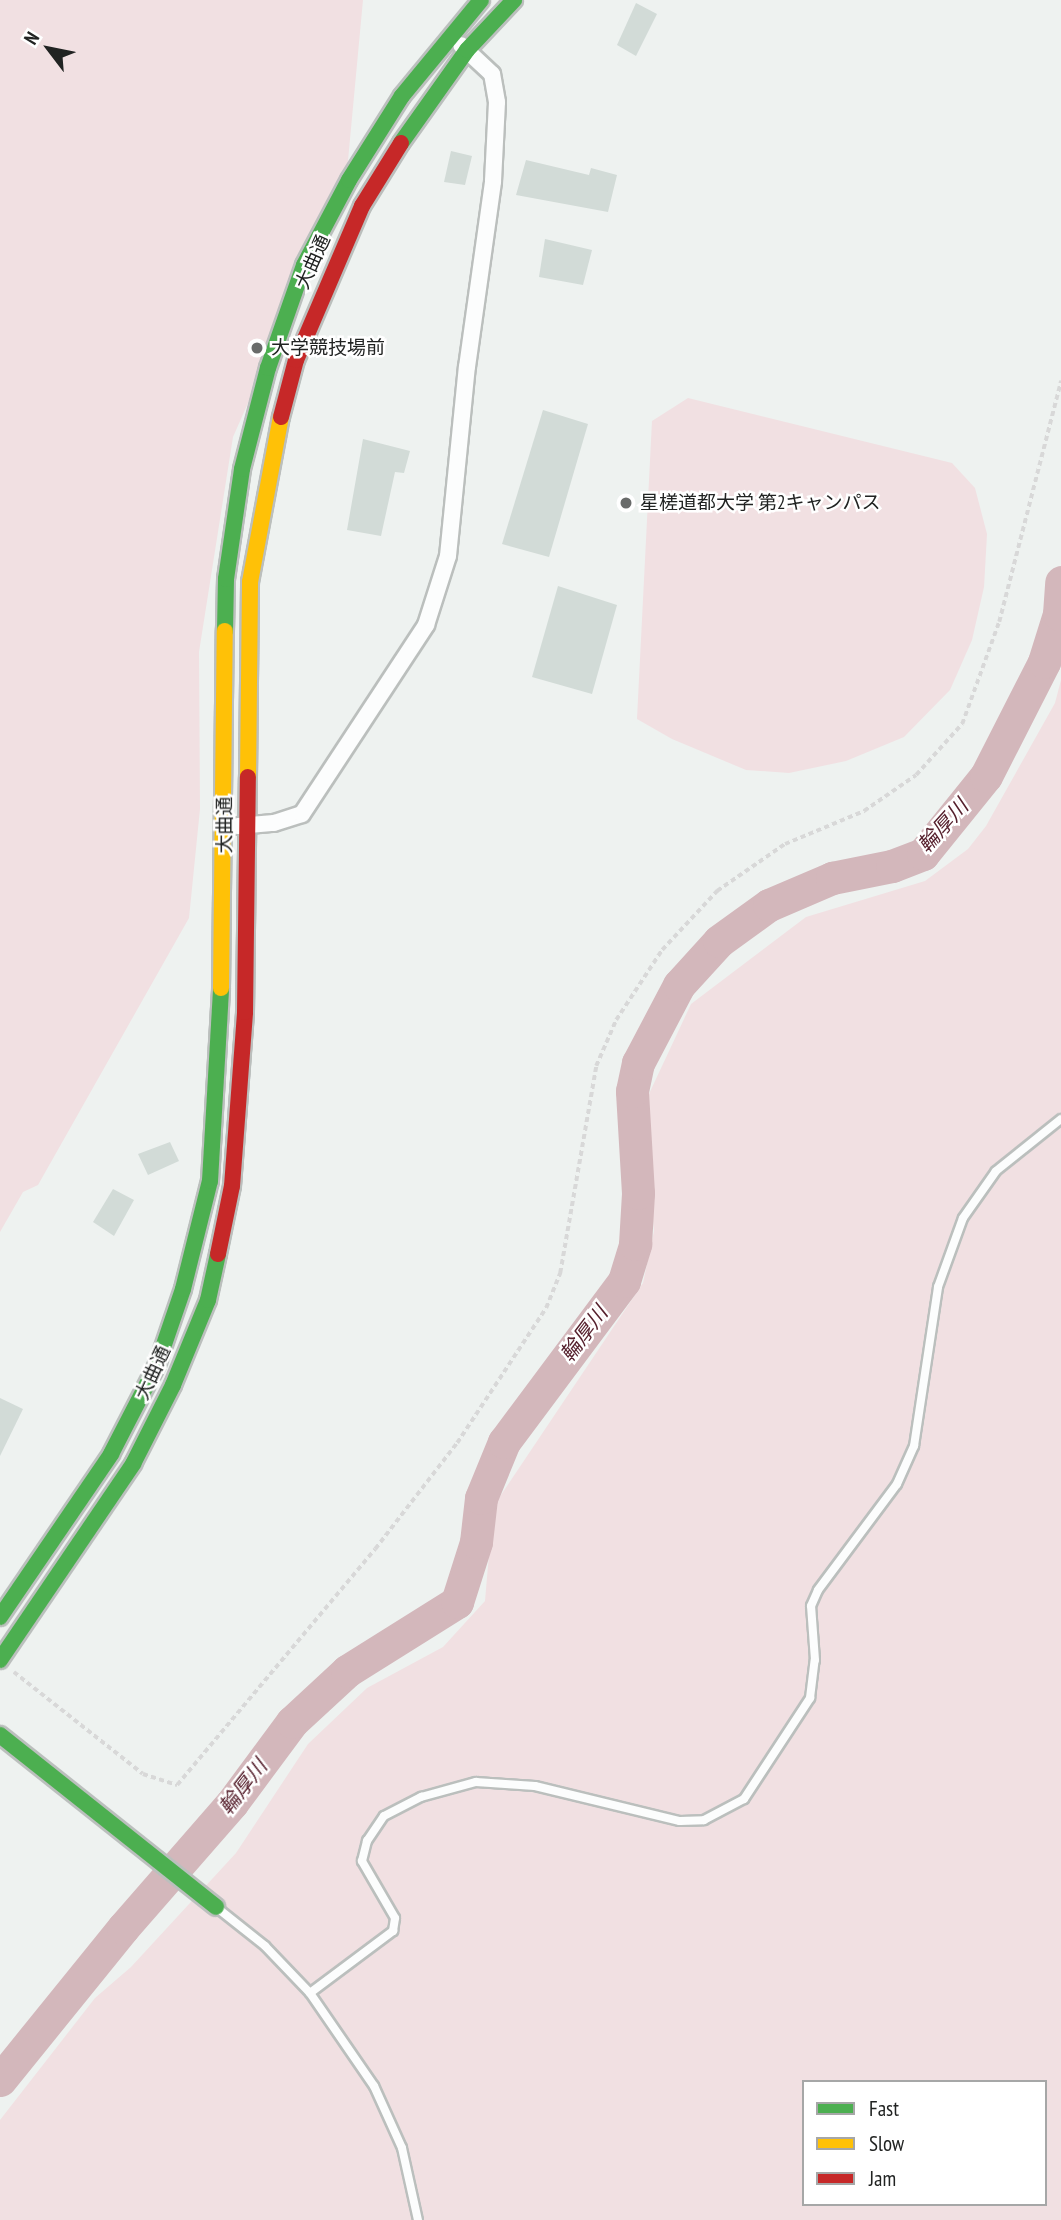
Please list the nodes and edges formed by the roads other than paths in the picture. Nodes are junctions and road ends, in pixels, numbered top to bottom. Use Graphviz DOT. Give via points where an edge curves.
graph roads {
  1 [pos="481,0"];
  2 [pos="514,0"];
  3 [pos="447,36"];
  4 [pos="467,50"];
  5 [pos="246,825"];
  6 [pos="222,827"];
  7 [pos="1061,1119"];
  8 [pos="0,1616"];
  9 [pos="3,1664"];
  10 [pos="0,1735"];
  11 [pos="216,1907"];
  12 [pos="310,1993"];
  13 [pos="418,2220"];
  1 -- 3 [label="main road, 大曲通"];
  2 -- 4 [label="main road, 大曲通"];
  3 -- 4 [label="street"];
  3 -- 6 [label="main road, 大曲通" via="349,180 304,265 268,368 242,469 226,579"];
  4 -- 5 [label="main road, 大曲通" via="421,111 362,206 296,360 268,469 250,582"];
  4 -- 5 [label="street" via="492,74 497,102 493,181 467,367 448,556 426,625 302,814"];
  5 -- 6 [label="street"];
  5 -- 9 [label="main road, 大曲通" via="245,1012 232,1186 208,1300 173,1385 133,1464"];
  6 -- 8 [label="main road, 大曲通" via="221,1018 210,1181 183,1289 156,1365 111,1454"];
  7 -- 12 [label="lane" via="996,1171 963,1218 938,1287 914,1446 897,1484 818,1590 811,1606 815,1660 810,1698 744,1799 704,1820 680,1821 535,1786 476,1782 421,1797 384,1816 367,1841 362,1861 395,1918 393,1931"];
  10 -- 11 [label="main road"];
  11 -- 12 [label="lane" via="265,1946"];
  12 -- 13 [label="lane" via="373,2086 402,2148"];
}
